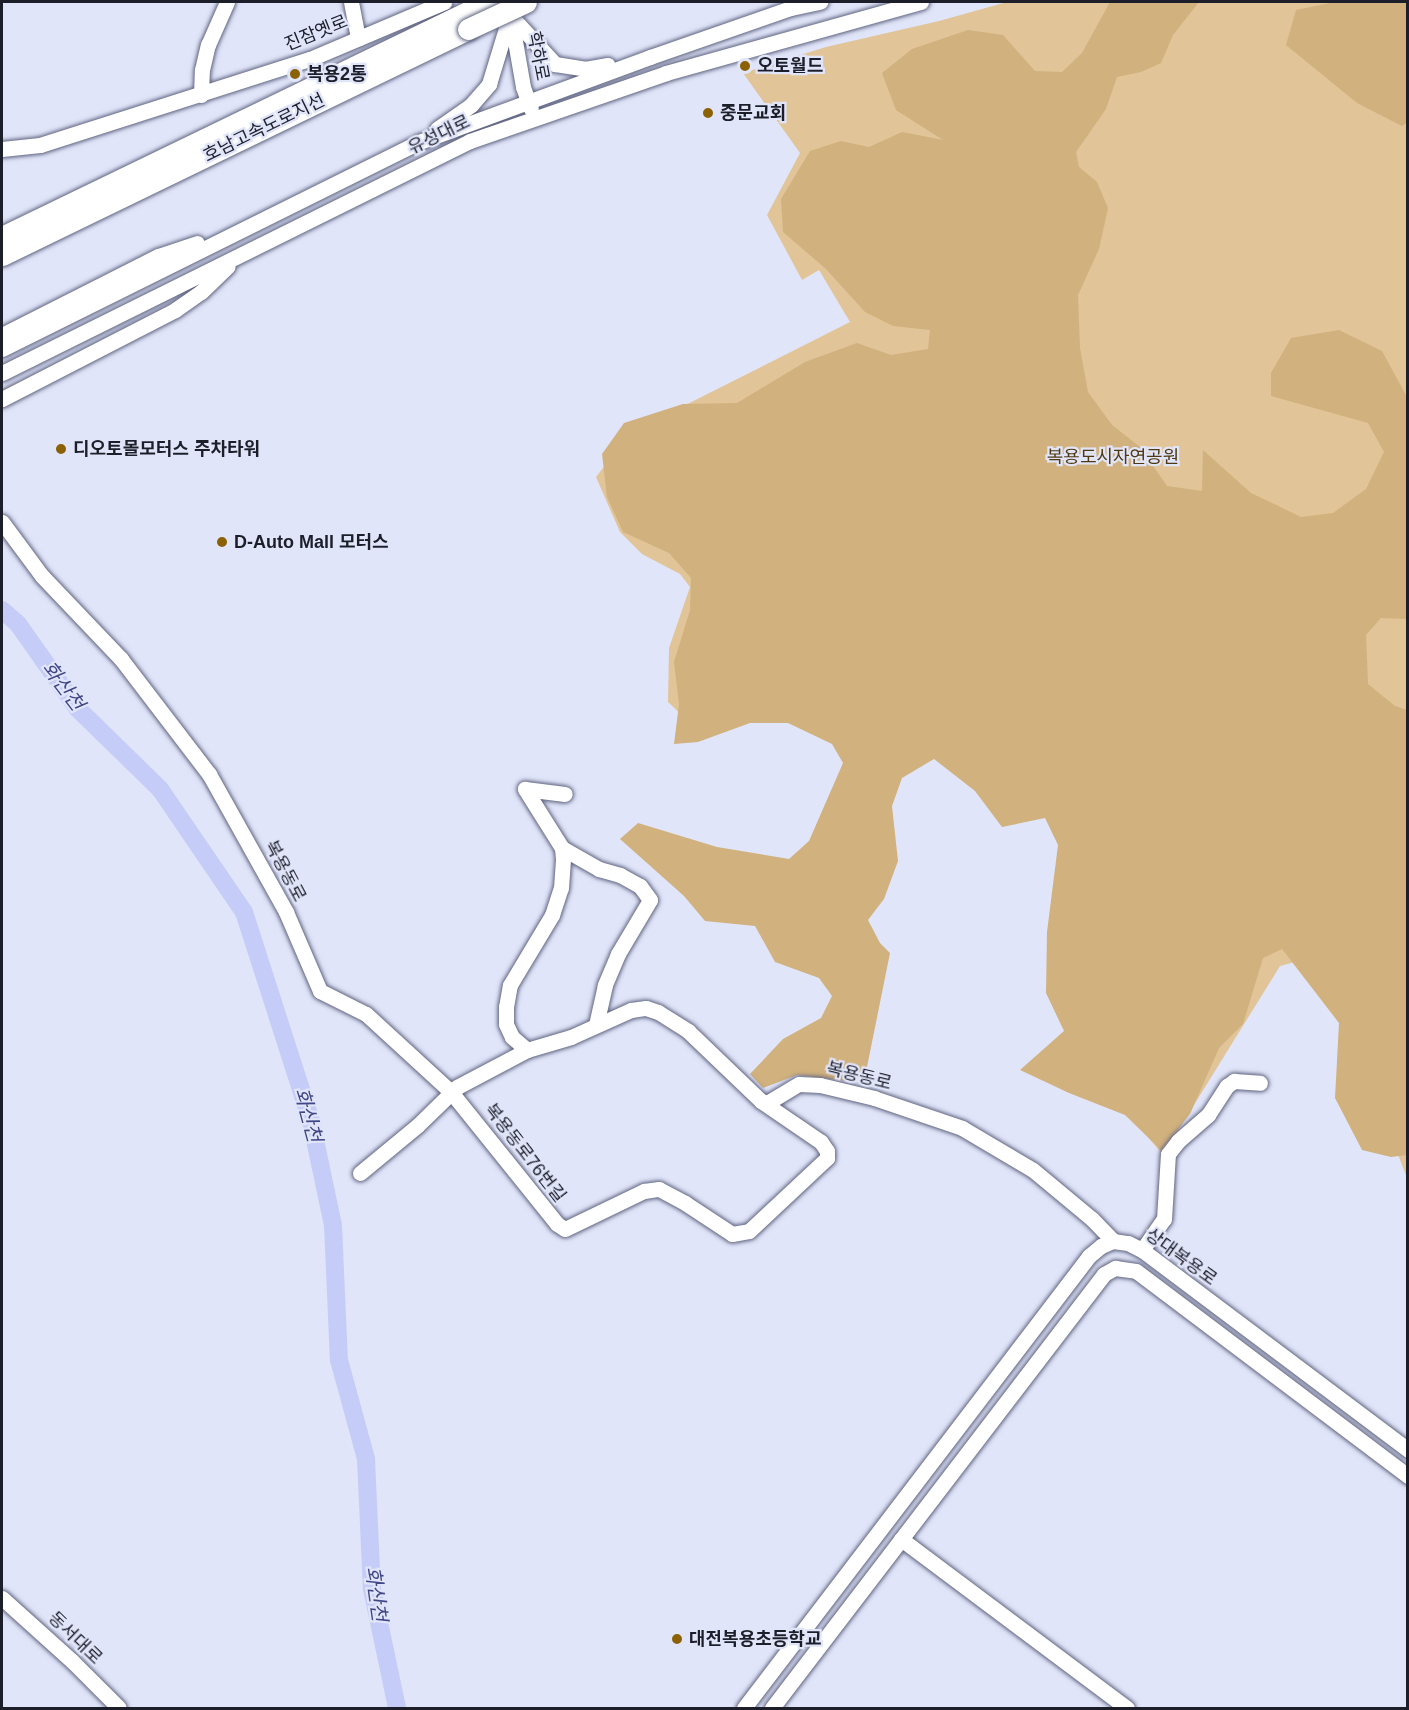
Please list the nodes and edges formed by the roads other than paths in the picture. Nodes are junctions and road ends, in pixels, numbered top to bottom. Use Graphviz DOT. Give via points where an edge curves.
graph roads {
  1 [pos="227,2"];
  2 [pos="351,2"];
  3 [pos="444,2"];
  4 [pos="488,2"];
  5 [pos="820,2"];
  6 [pos="921,2"];
  7 [pos="797,5"];
  8 [pos="515,6"];
  9 [pos="467,21"];
  10 [pos="358,38"];
  11 [pos="650,57"];
  12 [pos="201,95"];
  13 [pos="528,101"];
  14 [pos="534,117"];
  15 [pos="418,142"];
  16 [pos="2,149"];
  17 [pos="248,227"];
  18 [pos="2,237"];
  19 [pos="2,255"];
  20 [pos="238,256"];
  21 [pos="2,334"];
  22 [pos="2,349"];
  23 [pos="2,373"];
  24 [pos="2,399"];
  25 [pos="2,522"];
  26 [pos="565,794"];
  27 [pos="562,848"];
  28 [pos="596,1025"];
  29 [pos="527,1050"];
  30 [pos="1260,1083"];
  31 [pos="451,1092"];
  32 [pos="761,1101"];
  33 [pos="360,1173"];
  34 [pos="1113,1241"];
  35 [pos="1142,1250"];
  36 [pos="1407,1450"];
  37 [pos="1407,1476"];
  38 [pos="901,1539"];
  39 [pos="2,1598"];
  40 [pos="119,1708"];
  41 [pos="744,1708"];
  42 [pos="771,1708"];
  43 [pos="1127,1708"];
  1 -- 12 [label="street" via="208,45"];
  2 -- 10 [label="street"];
  3 -- 10 [label="street, 진잠옛로"];
  4 -- 9 [label="highway, 호남고속도로지선"];
  5 -- 7 [label="street, 유성대로"];
  6 -- 14 [label="street, 유성대로" via="666,73"];
  7 -- 11 [label="street, 유성대로"];
  8 -- 9 [label="highway, 호남고속도로지선, bridge"];
  8 -- 11 [label="street" via="555,64 585,69"];
  8 -- 13 [label="street, 학하로" via="523,87"];
  8 -- 15 [label="street" via="489,84 471,105"];
  9 -- 18 [label="highway, 호남고속도로지선"];
  9 -- 19 [label="highway, 호남고속도로지선"];
  10 -- 12 [label="street, 진잠옛로" via="310,59"];
  11 -- 13 [label="street, 유성대로"];
  12 -- 16 [label="street, 진잠옛로" via="40,146"];
  13 -- 14 [label="street, 학하로"];
  13 -- 15 [label="street, 유성대로"];
  14 -- 20 [label="street, 유성대로" via="470,141"];
  15 -- 17 [label="street, 유성대로"];
  17 -- 21 [label="street" via="158,256"];
  17 -- 22 [label="street, 유성대로"];
  20 -- 23 [label="street, 유성대로"];
  20 -- 24 [label="street" via="201,292 175,310"];
  25 -- 31 [label="street, 복용동로" via="42,576 121,659 209,774 286,912 320,991 366,1014"];
  26 -- 27 [label="street" via="525,789"];
  27 -- 28 [label="street" via="640,886 650,900 618,954 605,985"];
  27 -- 29 [label="street" via="561,888 552,915 510,985 506,1007 506,1024 512,1037"];
  28 -- 29 [label="street"];
  28 -- 32 [label="street" via="631,1010 646,1008 658,1012 688,1031"];
  29 -- 31 [label="street"];
  30 -- 35 [label="street" via="1234,1081 1227,1086 1208,1115 1168,1154 1164,1219"];
  31 -- 32 [label="street, 복용동로76번길" via="525,1181 542,1208 565,1229 644,1191 659,1189 732,1234 749,1231 827,1158 821,1142"];
  31 -- 33 [label="street"];
  32 -- 34 [label="street, 복용동로" via="767,1102 799,1084 820,1085 874,1098 962,1128 1033,1170"];
  34 -- 35 [label="street, 상대복용로"];
  34 -- 41 [label="street" via="1089,1256"];
  35 -- 36 [label="street, 상대복용로"];
  37 -- 38 [label="street, 상대복용로" via="1136,1271 1115,1268 1104,1274"];
  38 -- 42 [label="street, 상대복용로"];
  38 -- 43 [label="street"];
  39 -- 40 [label="street, 동서대로"];
}
